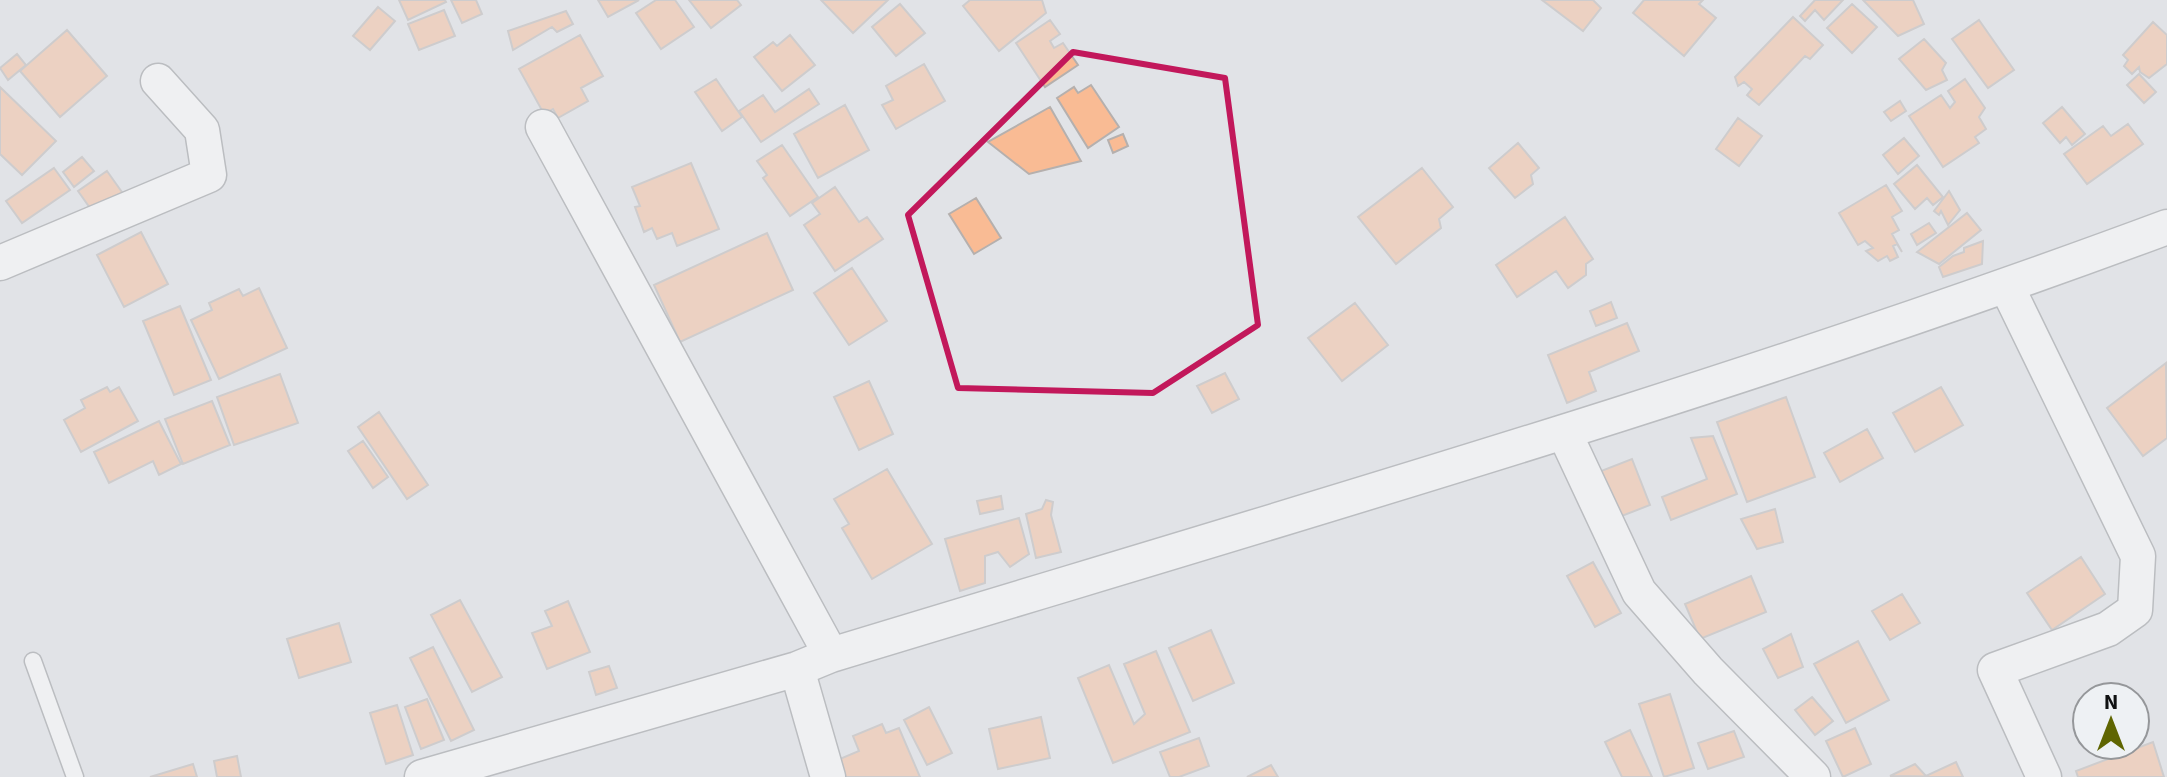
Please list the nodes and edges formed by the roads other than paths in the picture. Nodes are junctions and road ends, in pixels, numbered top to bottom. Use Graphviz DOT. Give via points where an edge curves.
graph roads {
  1 [pos="158,81"];
  2 [pos="543,127"];
  3 [pos="2167,227"];
  4 [pos="0,263"];
  5 [pos="2007,287"];
  6 [pos="1564,432"];
  7 [pos="831,655"];
  8 [pos="33,661"];
  9 [pos="797,669"];
  10 [pos="75,777"];
  11 [pos="422,777"];
  12 [pos="828,777"];
  13 [pos="1813,777"];
  14 [pos="2044,777"];
  1 -- 4 [label="street" via="202,130 209,175"];
  2 -- 7 [label="street"];
  3 -- 5 [label="street"];
  5 -- 6 [label="street"];
  5 -- 14 [label="street" via="2138,556 2135,610 2108,629 1995,670"];
  6 -- 7 [label="street"];
  6 -- 13 [label="street" via="1639,592"];
  7 -- 9 [label="street"];
  8 -- 10 [label="lane"];
  9 -- 11 [label="street"];
  9 -- 12 [label="street"];
}
